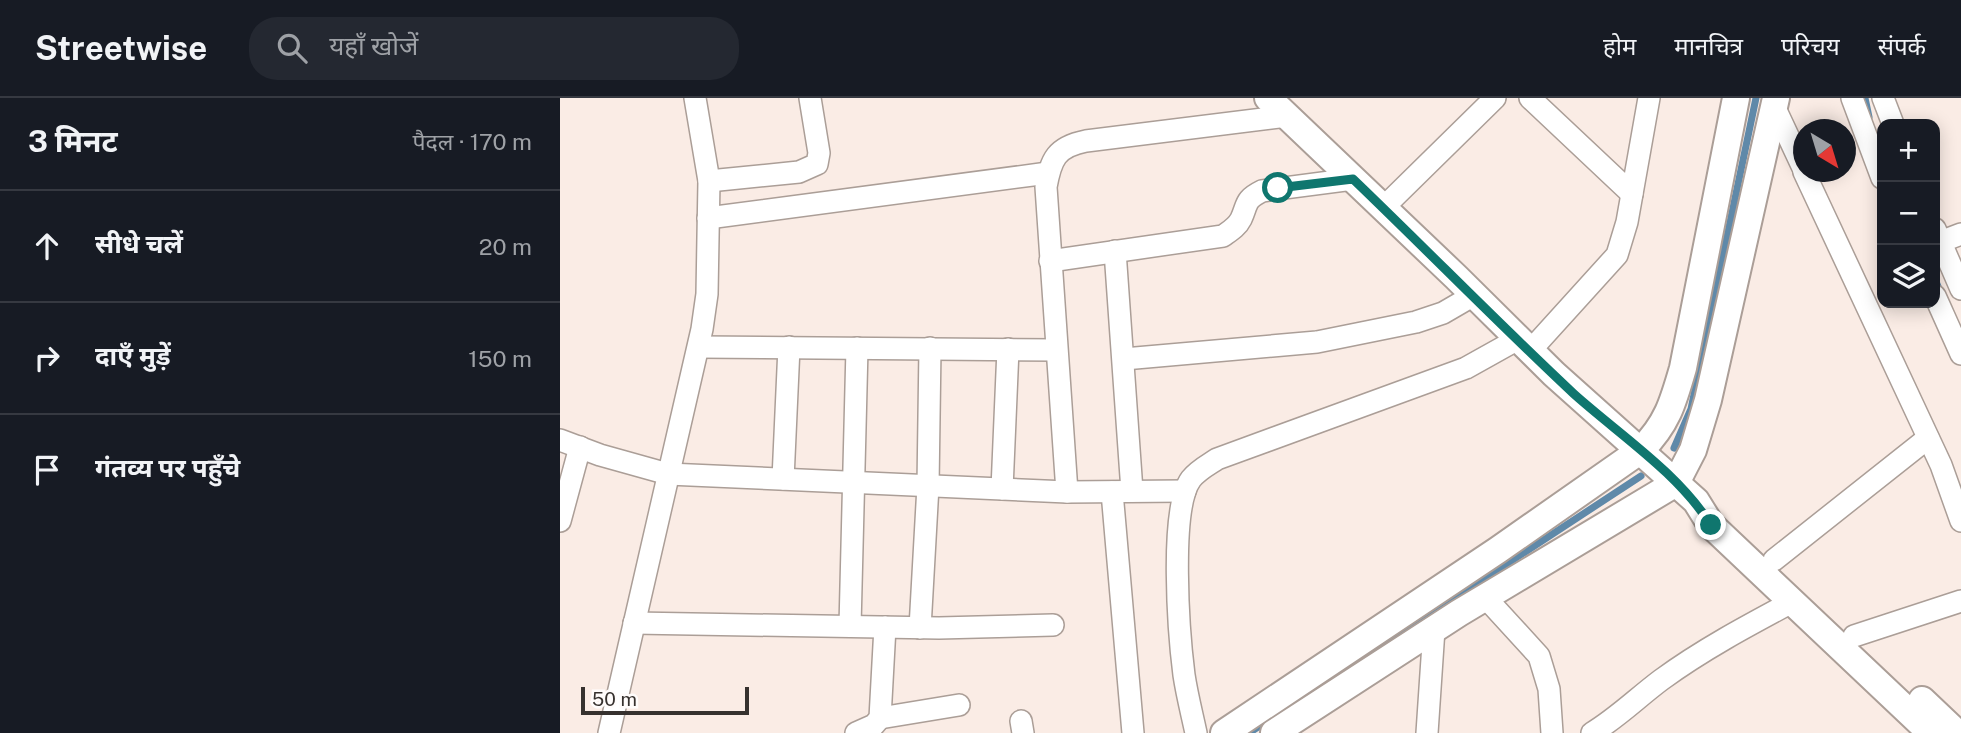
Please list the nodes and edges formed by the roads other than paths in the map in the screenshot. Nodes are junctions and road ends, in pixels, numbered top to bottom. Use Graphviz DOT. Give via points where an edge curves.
graph roads {
  1 [pos="695,98"];
  2 [pos="810,98"];
  3 [pos="1495,98"];
  4 [pos="1530,98"];
  5 [pos="1648,98"];
  6 [pos="1736,98"];
  7 [pos="1852,98"];
  8 [pos="1883,98"];
  9 [pos="1775,102"];
  10 [pos="1278,107"];
  11 [pos="1891,119"];
  12 [pos="1793,145"];
  13 [pos="1877,165"];
  14 [pos="1048,173"];
  15 [pos="1353,179"];
  16 [pos="709,181"];
  17 [pos="1809,182"];
  18 [pos="1632,194"];
  19 [pos="1383,208"];
  20 [pos="708,218"];
  21 [pos="1961,234"];
  22 [pos="1940,235"];
  23 [pos="1940,240"];
  24 [pos="1115,251"];
  25 [pos="1050,261"];
  26 [pos="1961,289"];
  27 [pos="1474,295"];
  28 [pos="1940,307"];
  29 [pos="1524,345"];
  30 [pos="699,347"];
  31 [pos="789,347"];
  32 [pos="857,348"];
  33 [pos="930,348"];
  34 [pos="1008,349"];
  35 [pos="1056,350"];
  36 [pos="1961,354"];
  37 [pos="1124,359"];
  38 [pos="1928,438"];
  39 [pos="570,443"];
  40 [pos="1641,450"];
  41 [pos="668,474"];
  42 [pos="783,479"];
  43 [pos="853,482"];
  44 [pos="1676,483"];
  45 [pos="928,486"];
  46 [pos="1002,489"];
  47 [pos="1122,491"];
  48 [pos="1185,491"];
  49 [pos="1067,492"];
  50 [pos="1696,501"];
  51 [pos="560,521"];
  52 [pos="1961,521"];
  53 [pos="1774,560"];
  54 [pos="1485,597"];
  55 [pos="1961,601"];
  56 [pos="1792,602"];
  57 [pos="634,623"];
  58 [pos="1053,625"];
  59 [pos="850,626"];
  60 [pos="885,627"];
  61 [pos="920,628"];
  62 [pos="1434,629"];
  63 [pos="1854,636"];
  64 [pos="959,705"];
  65 [pos="880,718"];
  66 [pos="914,723"];
  67 [pos="609,733"];
  68 [pos="861,733"];
  69 [pos="1133,733"];
  70 [pos="1196,733"];
  71 [pos="1224,733"];
  72 [pos="1274,733"];
  73 [pos="1427,733"];
  74 [pos="1552,733"];
  75 [pos="1592,733"];
  76 [pos="1931,733"];
  77 [pos="1957,733"];
  1 -- 16 [label="street"];
  2 -- 16 [label="street" via="817,164 799,172"];
  3 -- 19 [label="street"];
  4 -- 18 [label="street"];
  5 -- 18 [label="street"];
  6 -- 40 [label="street" via="1683,368 1670,411"];
  7 -- 13 [label="street"];
  8 -- 11 [label="street"];
  9 -- 12 [label="street"];
  9 -- 44 [label="street" via="1708,400 1693,450"];
  10 -- 14 [label="street" via="1070,145 1052,161"];
  10 -- 15 [label="street"];
  14 -- 20 [label="street"];
  14 -- 25 [label="street"];
  15 -- 19 [label="street"];
  15 -- 24 [label="street" via="1262,191 1251,196 1241,219 1223,236"];
  16 -- 20 [label="street"];
  17 -- 38 [label="street"];
  18 -- 29 [label="street" via="1617,255"];
  19 -- 27 [label="street"];
  20 -- 30 [label="street" via="707,294"];
  21 -- 22 [label="street"];
  23 -- 26 [label="street"];
  24 -- 25 [label="street"];
  24 -- 37 [label="street"];
  25 -- 35 [label="street"];
  27 -- 29 [label="street"];
  27 -- 37 [label="street" via="1416,322 1317,342"];
  28 -- 36 [label="street"];
  29 -- 40 [label="street"];
  29 -- 48 [label="street" via="1217,459 1191,479"];
  30 -- 31 [label="street"];
  30 -- 41 [label="street"];
  31 -- 32 [label="street"];
  31 -- 42 [label="street"];
  32 -- 33 [label="street"];
  32 -- 43 [label="street"];
  33 -- 34 [label="street"];
  33 -- 45 [label="street"];
  34 -- 35 [label="street"];
  34 -- 46 [label="street"];
  35 -- 49 [label="street"];
  37 -- 47 [label="street"];
  38 -- 52 [label="street"];
  38 -- 53 [label="street"];
  39 -- 41 [label="street"];
  39 -- 51 [label="street"];
  40 -- 44 [label="street"];
  40 -- 71 [label="street"];
  41 -- 42 [label="street"];
  41 -- 57 [label="street"];
  42 -- 43 [label="street"];
  43 -- 45 [label="street"];
  43 -- 59 [label="street"];
  44 -- 50 [label="street"];
  44 -- 54 [label="street"];
  45 -- 46 [label="street"];
  45 -- 61 [label="street"];
  46 -- 49 [label="street"];
  47 -- 48 [label="street"];
  47 -- 49 [label="street"];
  47 -- 69 [label="street"];
  48 -- 70 [label="street" via="1178,526 1178,612 1184,677"];
  50 -- 53 [label="street" via="1722,512"];
  50 -- 56 [label="street" via="1711,525"];
  53 -- 63 [label="street"];
  54 -- 62 [label="street"];
  54 -- 74 [label="street" via="1539,656 1549,689"];
  55 -- 63 [label="street"];
  56 -- 75 [label="street" via="1709,647"];
  56 -- 76 [label="street"];
  57 -- 59 [label="street"];
  57 -- 67 [label="street"];
  58 -- 61 [label="street"];
  59 -- 60 [label="street"];
  60 -- 61 [label="street"];
  60 -- 65 [label="street"];
  62 -- 72 [label="street"];
  62 -- 73 [label="street"];
  63 -- 77 [label="street"];
  64 -- 66 [label="street"];
  65 -- 66 [label="street"];
  65 -- 68 [label="street"];
}
